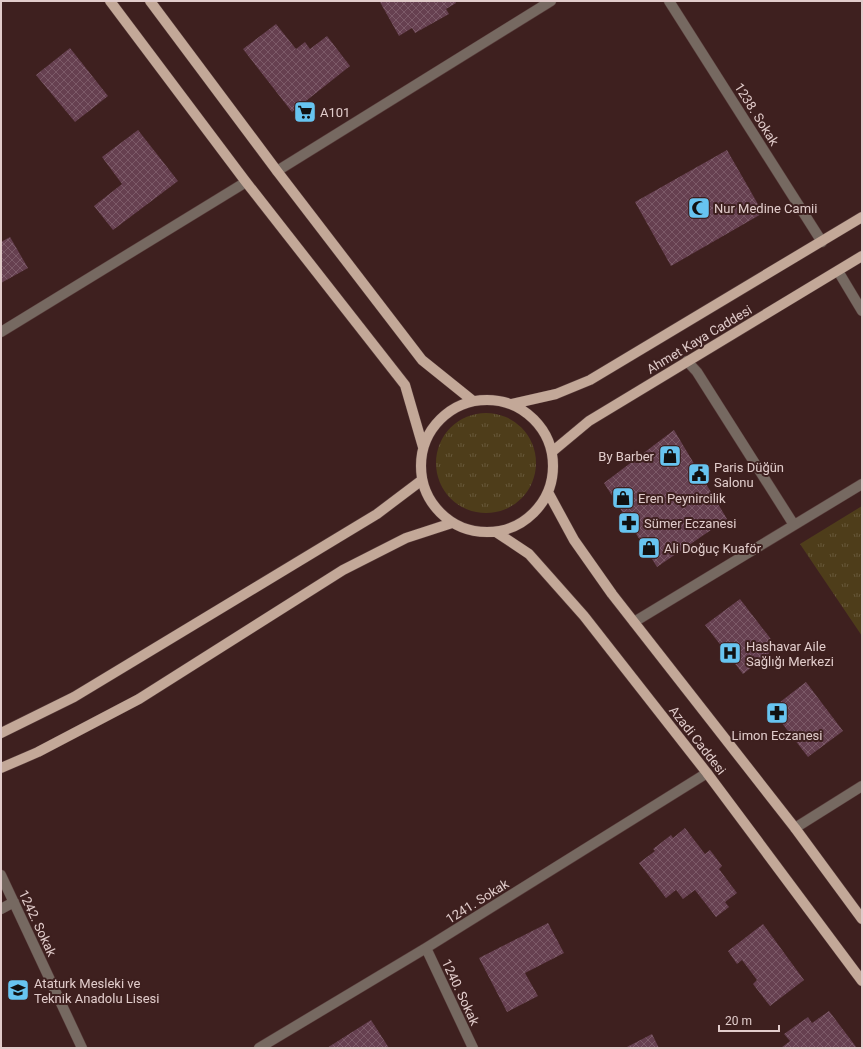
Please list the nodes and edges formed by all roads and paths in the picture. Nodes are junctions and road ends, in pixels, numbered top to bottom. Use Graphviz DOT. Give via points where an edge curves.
graph roads {
  1 [pos="110,1"];
  2 [pos="150,1"];
  3 [pos="551,1"];
  4 [pos="669,1"];
  5 [pos="277,171"];
  6 [pos="246,182"];
  7 [pos="862,217"];
  8 [pos="822,242"];
  9 [pos="862,256"];
  10 [pos="838,271"];
  11 [pos="862,311"];
  12 [pos="1,332"];
  13 [pos="687,361"];
  14 [pos="473,401"];
  15 [pos="512,404"];
  16 [pos="423,447"];
  17 [pos="553,451"];
  18 [pos="422,480"];
  19 [pos="862,484"];
  20 [pos="548,494"];
  21 [pos="452,523"];
  22 [pos="794,525"];
  23 [pos="496,532"];
  24 [pos="634,622"];
  25 [pos="1,733"];
  26 [pos="1,768"];
  27 [pos="707,773"];
  28 [pos="862,786"];
  29 [pos="796,828"];
  30 [pos="1,875"];
  31 [pos="14,902"];
  32 [pos="1,909"];
  33 [pos="862,919"];
  34 [pos="426,948"];
  35 [pos="862,981"];
  36 [pos="82,1048"];
  37 [pos="259,1048"];
  38 [pos="473,1048"];
  1 -- 6 [label="main road"];
  2 -- 5 [label="main road"];
  3 -- 5 [label="street"];
  4 -- 8 [label="street, 1238. Sokak"];
  5 -- 14 [label="main road" via="422,360"];
  6 -- 12 [label="street"];
  6 -- 16 [label="main road" via="405,385"];
  7 -- 8 [label="main road"];
  8 -- 15 [label="main road" via="590,380 556,394"];
  9 -- 10 [label="main road, Ahmet Kaya Caddesi"];
  10 -- 11 [label="street"];
  10 -- 13 [label="main road, Ahmet Kaya Caddesi"];
  13 -- 17 [label="main road, Ahmet Kaya Caddesi" via="589,421"];
  13 -- 22 [label="street" via="697,372"];
  14 -- 15 [label="main road" via="492,400"];
  14 -- 16 [label="main road" via="456,407 442,418 431,431"];
  15 -- 17 [label="main road" via="530,415 544,431"];
  16 -- 18 [label="main road" via="420,464"];
  17 -- 20 [label="main road" via="554,473"];
  18 -- 21 [label="main road" via="428,497 438,511"];
  18 -- 25 [label="main road" via="377,514 74,697"];
  19 -- 22 [label="street"];
  20 -- 23 [label="main road" via="536,512 517,526"];
  20 -- 24 [label="main road, Azadi Caddesi" via="574,540"];
  21 -- 23 [label="main road" via="473,531"];
  21 -- 26 [label="main road" via="406,538 343,570 139,699"];
  22 -- 24 [label="street"];
  23 -- 27 [label="main road, Azadi Caddesi" via="529,554 584,616"];
  24 -- 29 [label="main road, Azadi Caddesi"];
  27 -- 34 [label="street, 1241. Sokak"];
  27 -- 35 [label="main road, Azadi Caddesi"];
  28 -- 29 [label="street"];
  29 -- 33 [label="main road, Azadi Caddesi"];
  30 -- 31 [label="street, 1242. Sokak"];
  31 -- 32 [label="street"];
  31 -- 36 [label="street, 1242. Sokak"];
  34 -- 37 [label="street, 1241. Sokak"];
  34 -- 38 [label="street, 1240. Sokak"];
}
